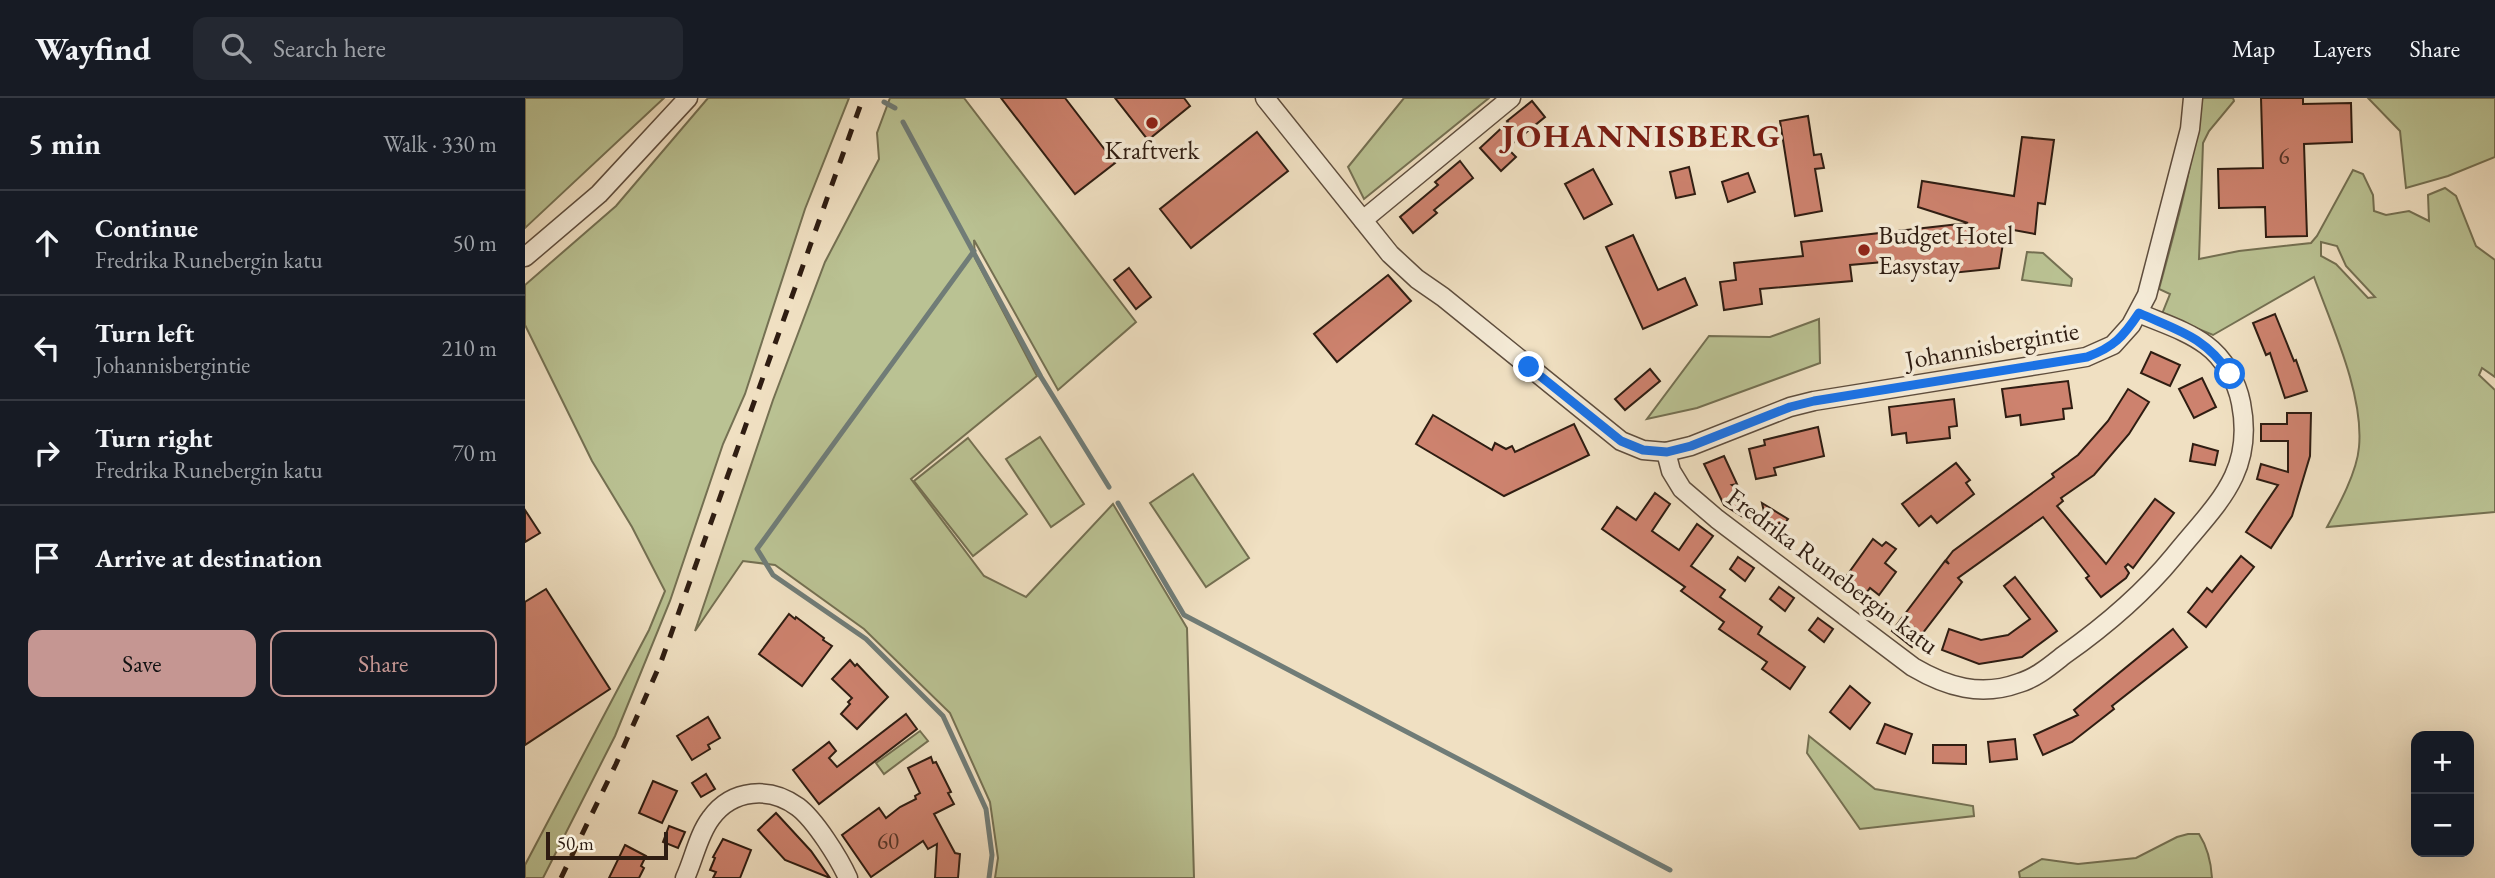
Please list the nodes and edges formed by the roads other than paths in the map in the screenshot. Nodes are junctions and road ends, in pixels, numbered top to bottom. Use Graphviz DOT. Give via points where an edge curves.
graph roads {
  1 [pos="688,98"];
  2 [pos="1265,98"];
  3 [pos="1511,98"];
  4 [pos="2193,98"];
  5 [pos="1363,220"];
  6 [pos="525,257"];
  7 [pos="2139,313"];
  8 [pos="1667,452"];
  9 [pos="685,878"];
  10 [pos="848,878"];
  1 -- 6 [label="street" via="599,194"];
  2 -- 5 [label="street"];
  3 -- 5 [label="street"];
  4 -- 7 [label="street, Johannisbergintie" via="2187,142"];
  5 -- 8 [label="street" via="1417,279 1621,441 1643,450"];
  7 -- 8 [label="street, Johannisbergintie" via="2113,345 2087,357 1814,401"];
  7 -- 8 [label="street, Fredrika Runebergin katu" via="2190,335 2219,358 2239,394 2245,436 2241,463 2215,506 2133,601 2099,631 2019,683 1965,689 1913,667 1682,489"];
  9 -- 10 [label="street" via="710,818 720,807 750,793 784,798 800,808"];
}
